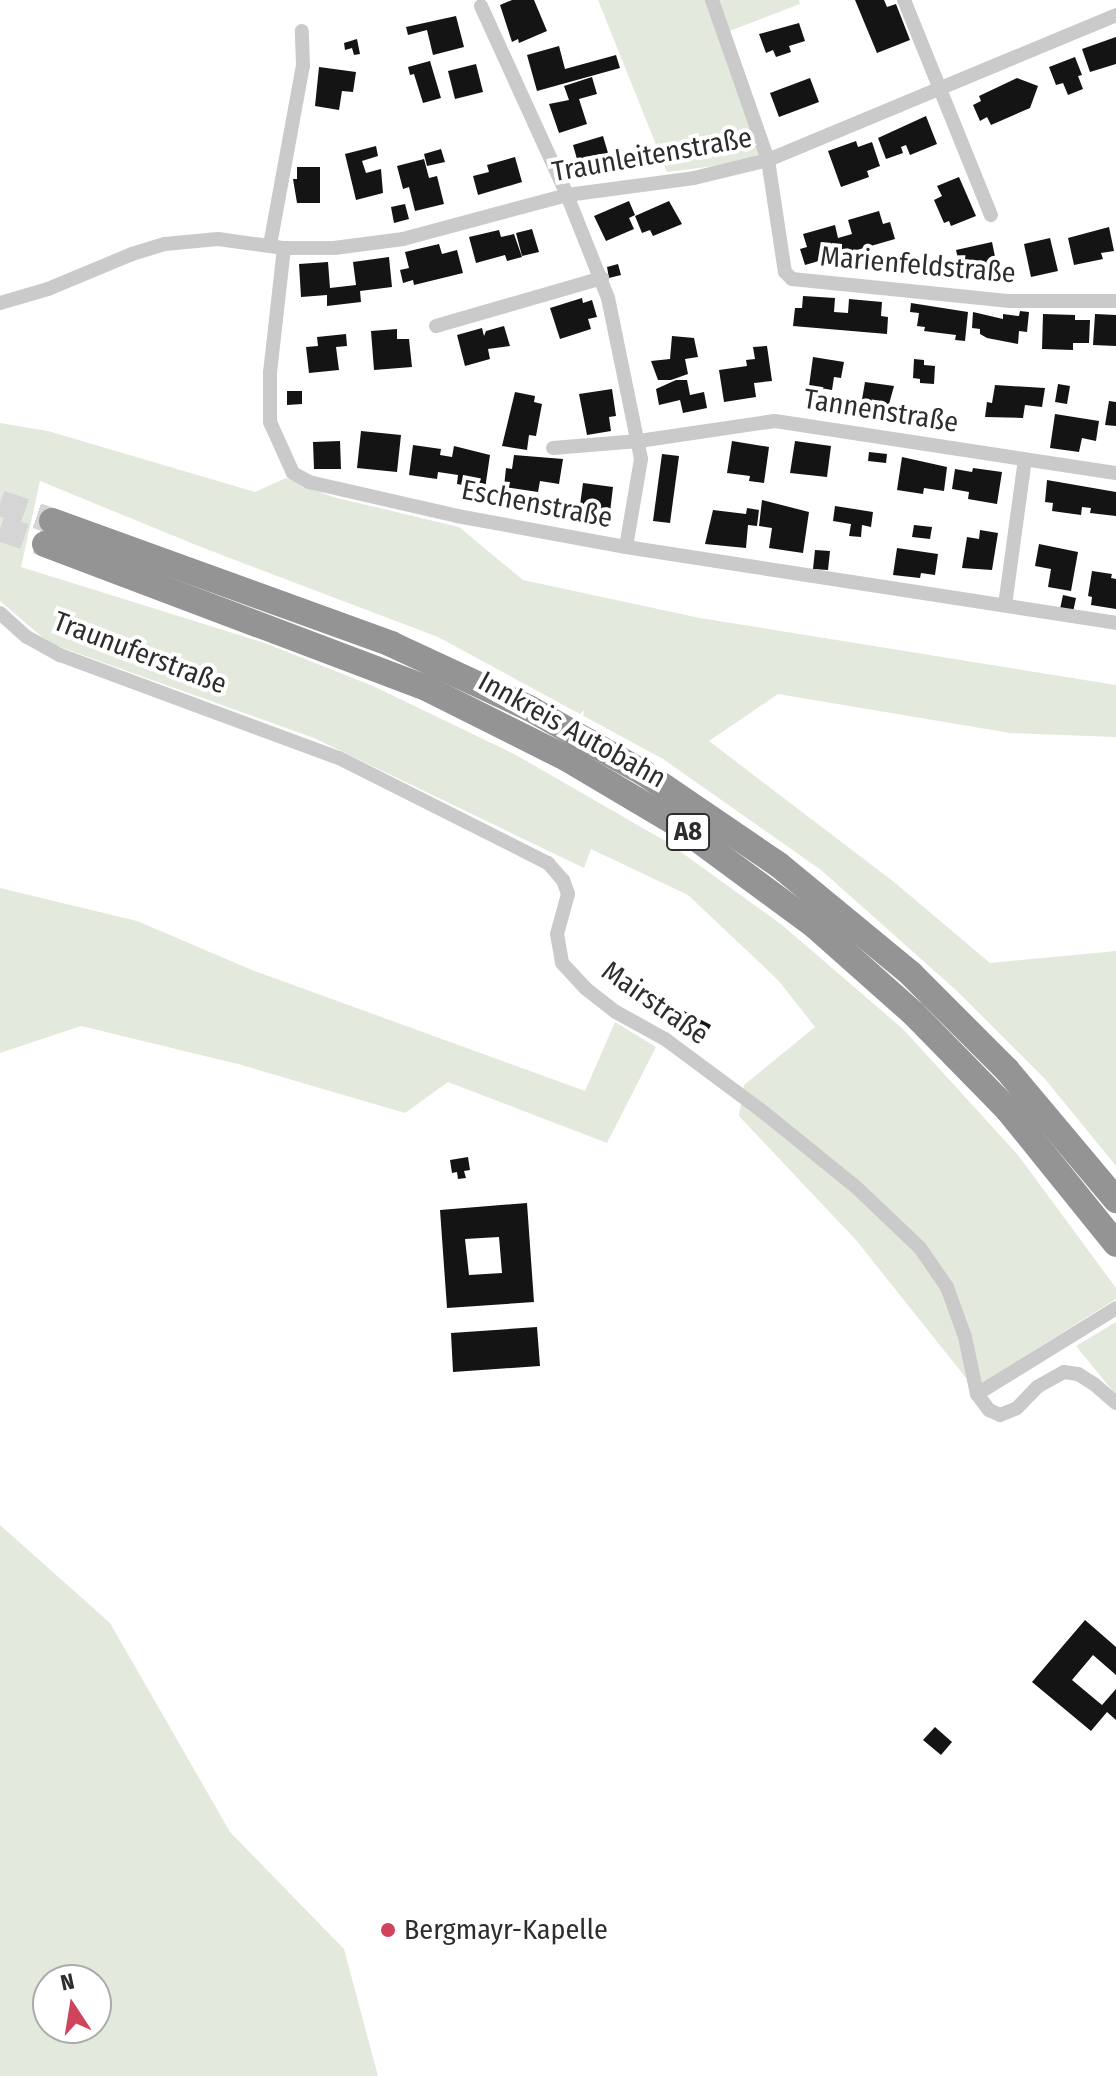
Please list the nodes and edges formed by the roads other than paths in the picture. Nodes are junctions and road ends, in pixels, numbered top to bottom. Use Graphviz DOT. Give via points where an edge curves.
graph roads {
  1 [pos="712,0"];
  2 [pos="904,0"];
  3 [pos="481,6"];
  4 [pos="1116,15"];
  5 [pos="302,31"];
  6 [pos="941,90"];
  7 [pos="768,160"];
  8 [pos="567,195"];
  9 [pos="991,215"];
  10 [pos="277,246"];
  11 [pos="602,278"];
  12 [pos="1116,301"];
  13 [pos="0,303"];
  14 [pos="436,326"];
  15 [pos="639,441"];
  16 [pos="553,448"];
  17 [pos="1025,459"];
  18 [pos="1116,473"];
  19 [pos="626,547"];
  20 [pos="1005,605"];
  21 [pos="0,613"];
  22 [pos="1116,623"];
  23 [pos="269,730"];
  24 [pos="1116,1200"];
  25 [pos="1116,1244"];
  26 [pos="1116,1308"];
  27 [pos="977,1394"];
  28 [pos="1116,1403"];
  1 -- 7 [label="street"];
  2 -- 6 [label="street"];
  3 -- 8 [label="street"];
  4 -- 6 [label="street, Traunleitenstraße"];
  5 -- 10 [label="street, Eschenstraße" via="303,66"];
  6 -- 7 [label="street, Traunleitenstraße"];
  6 -- 9 [label="street"];
  7 -- 8 [label="street, Traunleitenstraße" via="694,178"];
  7 -- 12 [label="street, Marienfeldstraße" via="785,272 792,279 1010,301"];
  8 -- 10 [label="street, Traunleitenstraße" via="403,239 334,248"];
  8 -- 11 [label="street"];
  10 -- 13 [label="street" via="218,239 165,244"];
  10 -- 19 [label="street, Eschenstraße" via="270,422 293,473 335,490"];
  11 -- 14 [label="street"];
  11 -- 15 [label="street"];
  15 -- 16 [label="street, Tannenstraße"];
  15 -- 17 [label="street, Tannenstraße" via="775,421"];
  15 -- 19 [label="street" via="641,459"];
  17 -- 18 [label="street, Tannenstraße"];
  17 -- 20 [label="street"];
  19 -- 20 [label="street, Eschenstraße"];
  20 -- 22 [label="street, Eschenstraße"];
  21 -- 23 [label="street, Traunuferstraße" via="27,637 60,655"];
  23 -- 27 [label="street, Mairstraße" via="339,758 548,863 568,894 557,934 562,963 616,1012 665,1039 762,1111 856,1187 920,1248 947,1287"];
  24 -- 25 [label="highway, Innkreis Autobahn / A8" via="1007,1070 911,974 779,865 656,781 529,708 391,644 49,532 428,689 566,758 674,822 815,926 914,1014 1008,1110"];
  26 -- 27 [label="street"];
  27 -- 28 [label="street" via="1000,1415 1064,1372 1094,1384"];
}
